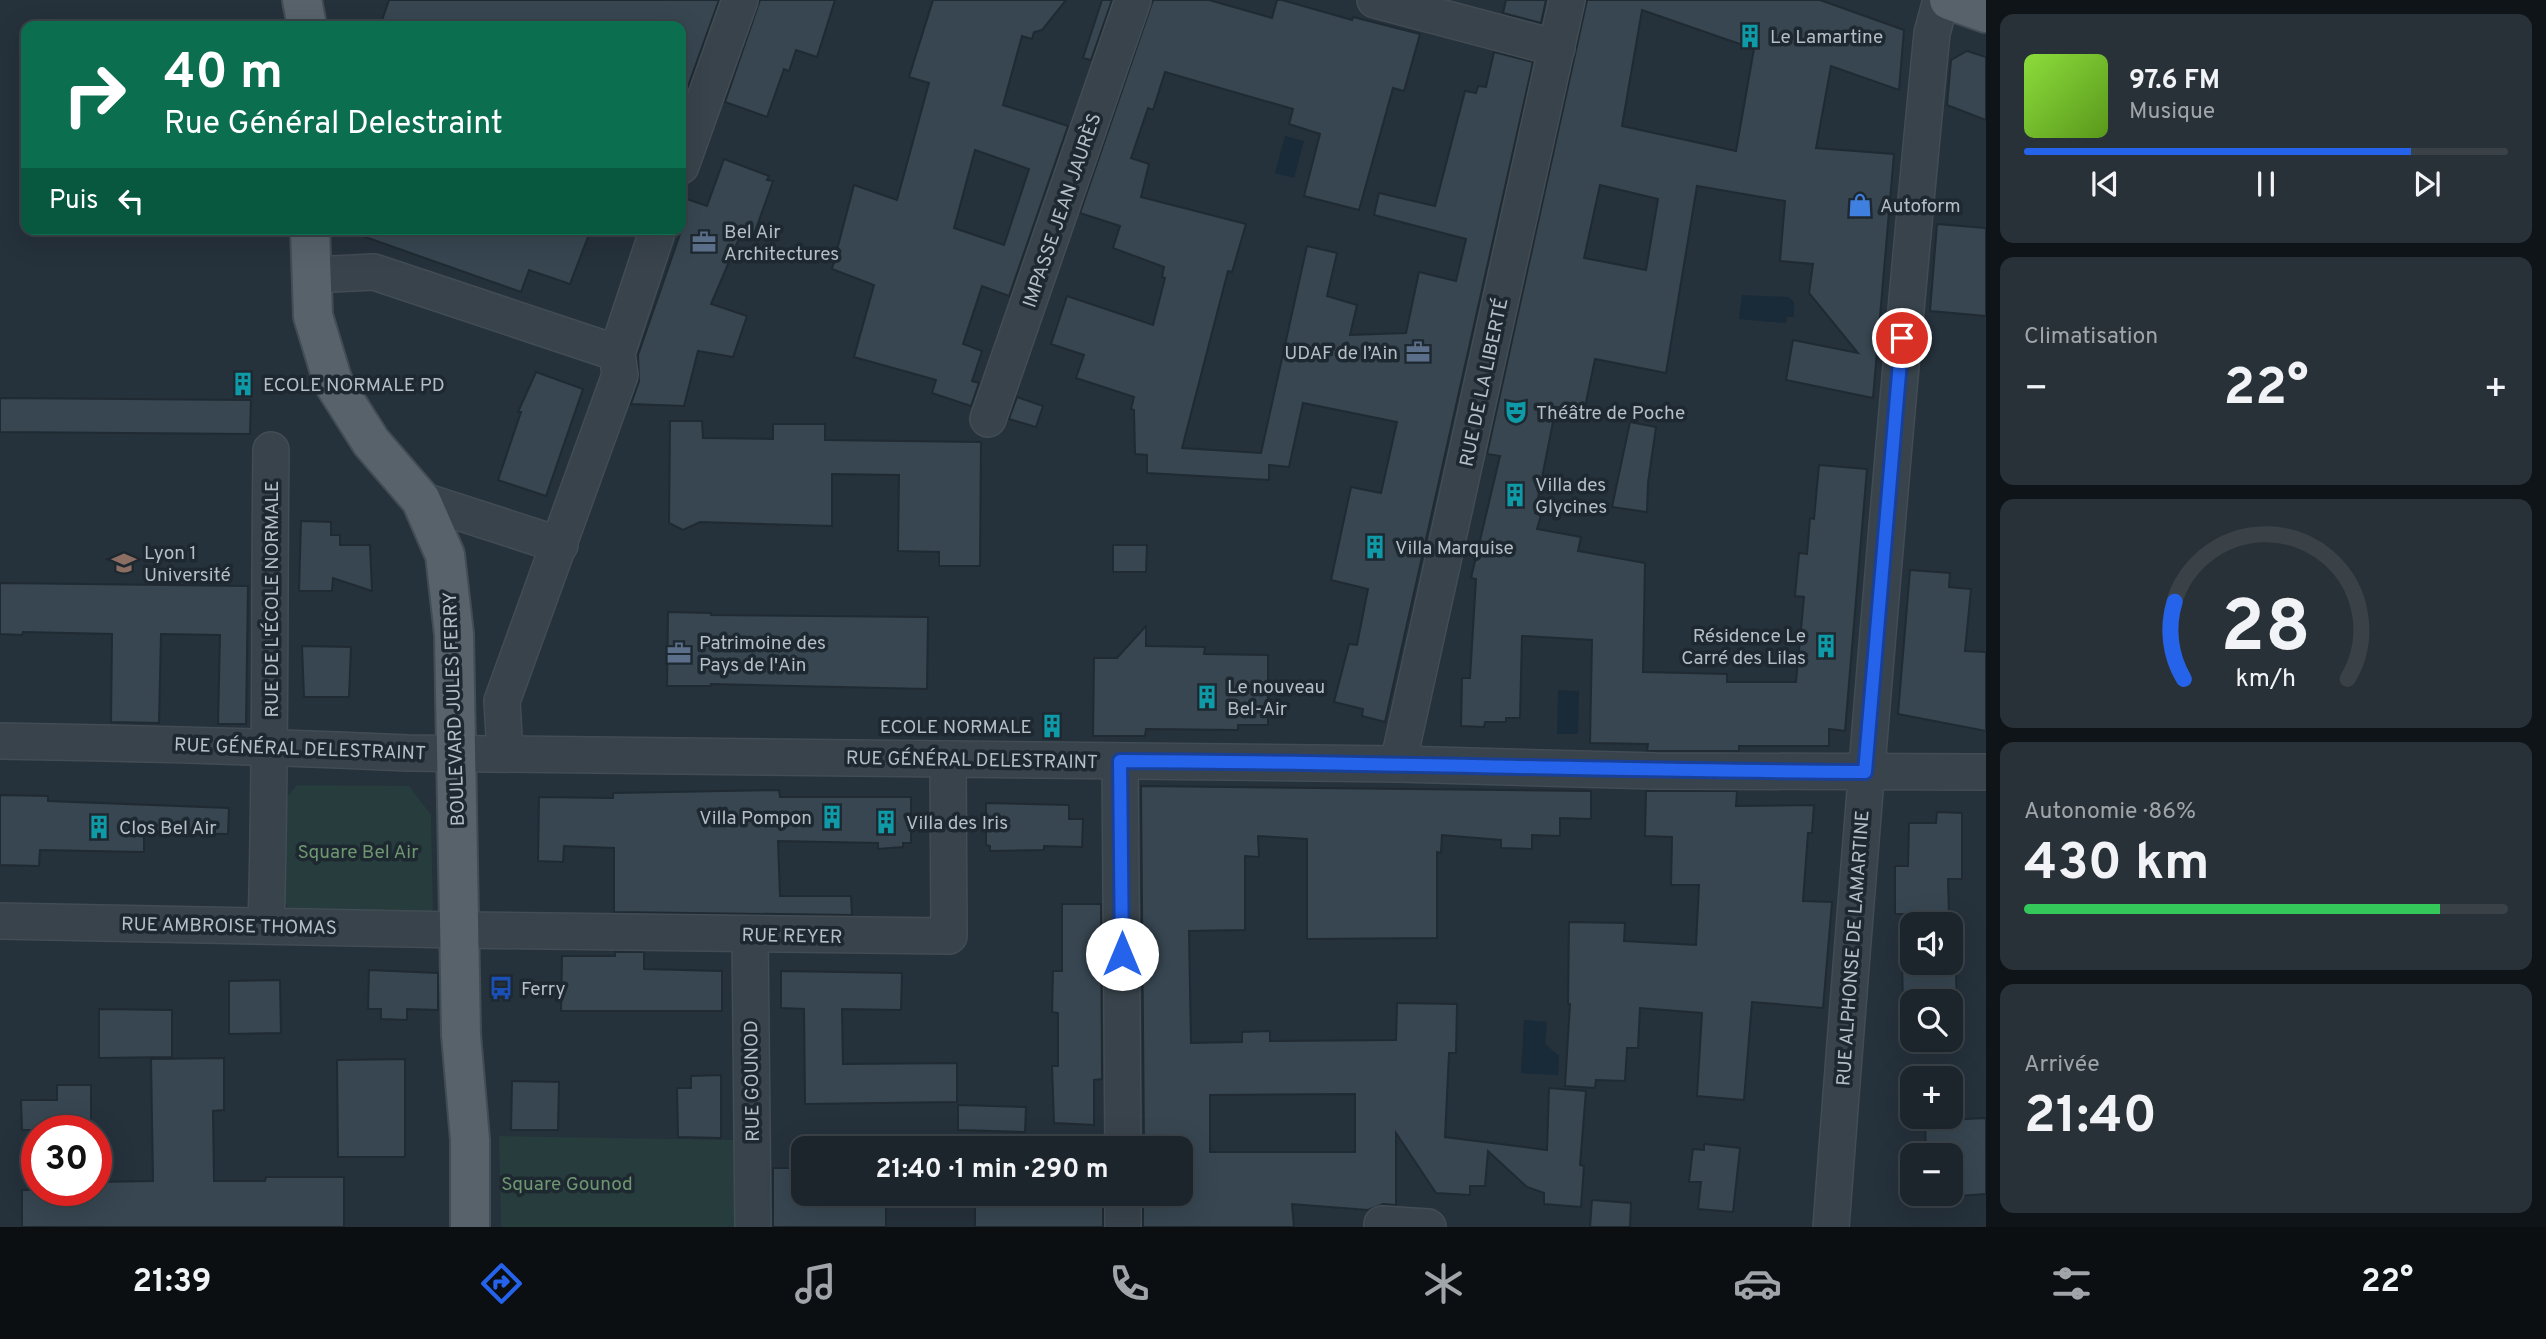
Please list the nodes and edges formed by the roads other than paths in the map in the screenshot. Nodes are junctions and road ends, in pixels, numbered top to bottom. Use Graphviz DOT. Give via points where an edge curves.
graph roads {
  1 [pos="302,0"];
  2 [pos="314,0"];
  3 [pos="740,0"];
  4 [pos="1133,0"];
  5 [pos="1375,0"];
  6 [pos="1567,0"];
  7 [pos="1941,0"];
  8 [pos="1949,0"];
  9 [pos="1986,13"];
  10 [pos="308,21"];
  11 [pos="310,21"];
  12 [pos="1557,48"];
  13 [pos="686,152"];
  14 [pos="310,235"];
  15 [pos="656,235"];
  16 [pos="312,275"];
  17 [pos="617,353"];
  18 [pos="988,419"];
  19 [pos="271,450"];
  20 [pos="421,500"];
  21 [pos="560,545"];
  22 [pos="0,741"];
  23 [pos="271,747"];
  24 [pos="457,754"];
  25 [pos="505,754"];
  26 [pos="948,759"];
  27 [pos="1120,761"];
  28 [pos="1398,764"];
  29 [pos="1865,772"];
  30 [pos="1986,772"];
  31 [pos="0,920"];
  32 [pos="266,926"];
  33 [pos="458,930"];
  34 [pos="750,934"];
  35 [pos="1123,1136"];
  36 [pos="1123,1206"];
  37 [pos="1382,1225"];
  38 [pos="470,1227"];
  39 [pos="753,1227"];
  40 [pos="1123,1227"];
  41 [pos="1428,1227"];
  42 [pos="1831,1227"];
  1 -- 10 [label="main road"];
  2 -- 11 [label="main road"];
  3 -- 13 [label="street"];
  4 -- 18 [label="street, IMPASSE JEAN JAURÈS"];
  5 -- 12 [label="street"];
  6 -- 12 [label="street, RUE DE LA LIBERTÉ"];
  7 -- 29 [label="street, RUE ALPHONSE DE LAMARTINE" via="1932,33"];
  8 -- 9 [label="main road"];
  12 -- 28 [label="street, RUE DE LA LIBERTÉ"];
  14 -- 16 [label="main road, BOULEVARD JULES FERRY"];
  15 -- 17 [label="street"];
  16 -- 17 [label="street" via="374,272"];
  16 -- 20 [label="main road, BOULEVARD JULES FERRY" via="313,316 333,382 371,442"];
  17 -- 21 [label="street" via="620,375"];
  19 -- 23 [label="street, RUE DE L'ÉCOLE NORMALE"];
  20 -- 21 [label="street"];
  20 -- 24 [label="main road, BOULEVARD JULES FERRY" via="444,555 454,634"];
  21 -- 25 [label="street" via="502,701"];
  22 -- 23 [label="street, RUE GÉNÉRAL DELESTRAINT"];
  23 -- 24 [label="street, RUE GÉNÉRAL DELESTRAINT"];
  23 -- 32 [label="street"];
  24 -- 25 [label="street, RUE GÉNÉRAL DELESTRAINT"];
  24 -- 33 [label="main road, BOULEVARD JULES FERRY"];
  25 -- 26 [label="street, RUE GÉNÉRAL DELESTRAINT"];
  26 -- 27 [label="street, RUE GÉNÉRAL DELESTRAINT"];
  26 -- 34 [label="street, RUE REYER" via="949,936"];
  27 -- 28 [label="street, RUE GÉNÉRAL DELESTRAINT"];
  27 -- 35 [label="street"];
  28 -- 29 [label="street, RUE GÉNÉRAL DELESTRAINT"];
  29 -- 30 [label="street, RUE GÉNÉRAL DELESTRAINT"];
  29 -- 42 [label="street, RUE ALPHONSE DE LAMARTINE"];
  31 -- 32 [label="street, RUE AMBROISE THOMAS"];
  32 -- 33 [label="street, RUE AMBROISE THOMAS"];
  33 -- 34 [label="street, RUE REYER"];
  33 -- 38 [label="main road, BOULEVARD JULES FERRY" via="470,1140"];
  34 -- 39 [label="street, RUE GOUNOD"];
  36 -- 40 [label="street"];
  37 -- 41 [label="street"];
}
